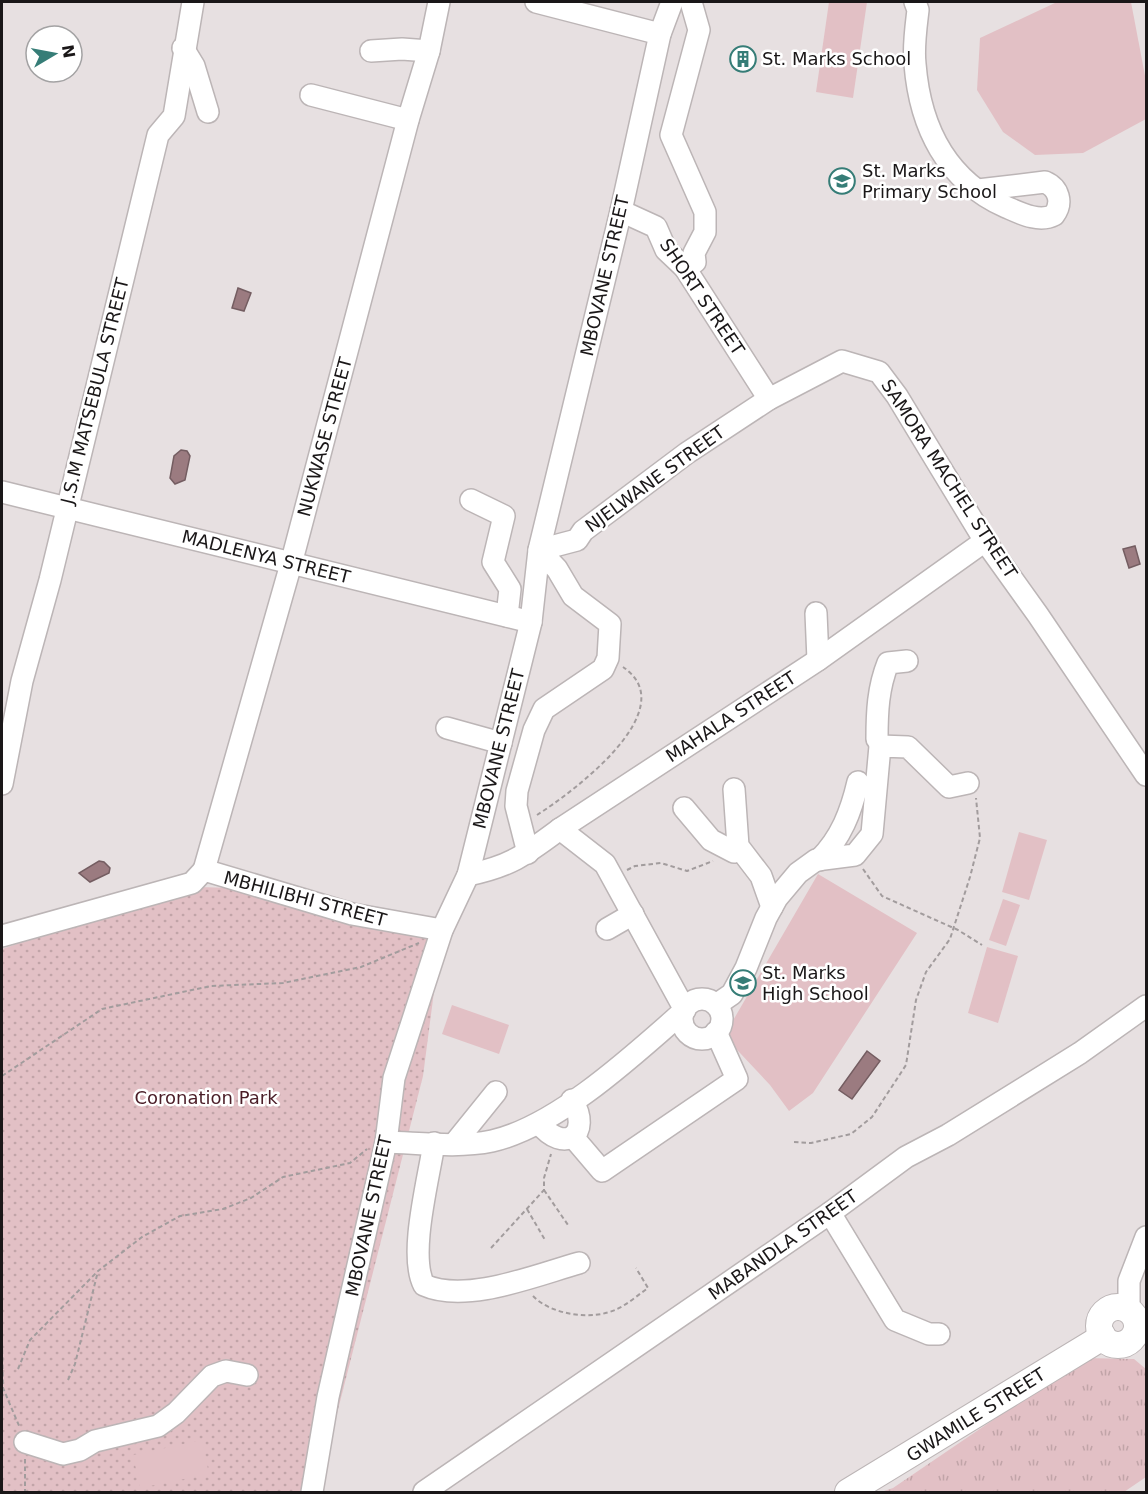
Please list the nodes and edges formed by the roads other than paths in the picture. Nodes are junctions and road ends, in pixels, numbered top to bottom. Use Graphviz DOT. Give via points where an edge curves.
graph roads {
  1 [pos="193,2"];
  2 [pos="439,2"];
  3 [pos="536,2"];
  4 [pos="672,2"];
  5 [pos="691,2"];
  6 [pos="915,2"];
  7 [pos="660,34"];
  8 [pos="183,48"];
  9 [pos="371,51"];
  10 [pos="429,51"];
  11 [pos="311,95"];
  12 [pos="208,112"];
  13 [pos="408,120"];
  14 [pos="978,190"];
  15 [pos="621,212"];
  16 [pos="685,268"];
  17 [pos="769,399"];
  18 [pos="2,492"];
  19 [pos="471,500"];
  20 [pos="67,506"];
  21 [pos="985,542"];
  22 [pos="539,550"];
  23 [pos="291,564"];
  24 [pos="816,613"];
  25 [pos="507,616"];
  26 [pos="531,622"];
  27 [pos="818,660"];
  28 [pos="907,661"];
  29 [pos="447,728"];
  30 [pos="877,739"];
  31 [pos="501,742"];
  32 [pos="1146,775"];
  33 [pos="858,782"];
  34 [pos="2,784"];
  35 [pos="971,788"];
  36 [pos="734,789"];
  37 [pos="684,808"];
  38 [pos="560,829"];
  39 [pos="734,852"];
  40 [pos="528,853"];
  41 [pos="819,860"];
  42 [pos="204,870"];
  43 [pos="468,875"];
  44 [pos="772,907"];
  45 [pos="633,914"];
  46 [pos="607,928"];
  47 [pos="442,930"];
  48 [pos="2,936"];
  49 [pos="716,1005"];
  50 [pos="1146,1006"];
  51 [pos="685,1010"];
  52 [pos="716,1032"];
  53 [pos="496,1092"];
  54 [pos="572,1100"];
  55 [pos="539,1123"];
  56 [pos="567,1138"];
  57 [pos="444,1144"];
  58 [pos="378,1145"];
  59 [pos="830,1213"];
  60 [pos="1146,1238"];
  61 [pos="579,1263"];
  62 [pos="1137,1326"];
  63 [pos="939,1334"];
  64 [pos="247,1376"];
  65 [pos="25,1442"];
  66 [pos="312,1492"];
  67 [pos="424,1492"];
  68 [pos="848,1492"];
  1 -- 8 [label="street, J.S.M MATSEBULA STREET"];
  2 -- 10 [label="street, NUKWASE STREET"];
  3 -- 7 [label="street"];
  4 -- 7 [label="street, MBOVANE STREET"];
  5 -- 16 [label="street" via="699,30 671,135 705,212 705,232 694,253 694,262"];
  6 -- 14 [label="street" via="916,72 934,142 950,167"];
  7 -- 15 [label="street, MBOVANE STREET"];
  8 -- 12 [label="street" via="194,66"];
  8 -- 20 [label="street, J.S.M MATSEBULA STREET" via="174,116 158,135"];
  9 -- 10 [label="street"];
  10 -- 13 [label="street, NUKWASE STREET"];
  11 -- 13 [label="street"];
  13 -- 23 [label="street, NUKWASE STREET"];
  15 -- 16 [label="street, SHORT STREET" via="656,227 666,250"];
  15 -- 22 [label="street, MBOVANE STREET"];
  16 -- 17 [label="street, SHORT STREET"];
  17 -- 21 [label="street, SAMORA MACHEL STREET" via="842,361 879,372"];
  17 -- 22 [label="street, NJELWANE STREET" via="682,444 577,540"];
  18 -- 20 [label="street, MADLENYA STREET"];
  19 -- 25 [label="street" via="504,516 494,562 510,589"];
  20 -- 23 [label="street, MADLENYA STREET"];
  20 -- 34 [label="street, J.S.M MATSEBULA STREET" via="22,681"];
  21 -- 27 [label="street, MAHALA STREET"];
  21 -- 32 [label="street, SAMORA MACHEL STREET"];
  22 -- 26 [label="street, MBOVANE STREET"];
  22 -- 40 [label="street" via="557,569 573,596 610,624 608,658 597,676 544,709 534,730 516,806"];
  23 -- 25 [label="street, MADLENYA STREET"];
  23 -- 42 [label="street, NUKWASE STREET"];
  24 -- 27 [label="street"];
  25 -- 26 [label="street, MADLENYA STREET"];
  26 -- 31 [label="street, MBOVANE STREET"];
  27 -- 38 [label="street, MAHALA STREET"];
  28 -- 30 [label="street" via="888,663 883,676"];
  29 -- 31 [label="street"];
  31 -- 43 [label="street, MBOVANE STREET"];
  33 -- 41 [label="street" via="844,826"];
  35 -- 41 [label="street" via="949,787 908,747 880,746 872,834 853,855"];
  36 -- 44 [label="street" via="738,846 761,876"];
  37 -- 39 [label="street" via="711,840"];
  38 -- 40 [label="street, MAHALA STREET"];
  38 -- 45 [label="street" via="605,864"];
  40 -- 43 [label="street, MAHALA STREET" via="501,868"];
  41 -- 44 [label="street" via="798,873"];
  42 -- 47 [label="street, MBHILIBHI STREET" via="352,914"];
  42 -- 48 [label="street, MBHILIBHI STREET" via="192,884"];
  43 -- 47 [label="street, MBOVANE STREET"];
  44 -- 49 [label="street" via="732,994"];
  45 -- 46 [label="street"];
  45 -- 51 [label="street"];
  47 -- 58 [label="street, MBOVANE STREET" via="394,1078"];
  49 -- 51 [label="street" via="698,999"];
  49 -- 52 [label="street" via="722,1020"];
  50 -- 59 [label="street, MABANDLA STREET" via="1061,1064 906,1157"];
  51 -- 52 [label="street" via="683,1024 690,1034 701,1038"];
  51 -- 54 [label="street" via="622,1066"];
  52 -- 56 [label="street" via="737,1079 602,1171"];
  53 -- 57 [label="street"];
  54 -- 55 [label="street"];
  54 -- 56 [label="street" via="581,1119 580,1126"];
  55 -- 56 [label="street" via="553,1137"];
  55 -- 57 [label="street" via="490,1141"];
  57 -- 58 [label="street"];
  57 -- 61 [label="street" via="417,1252 419,1276 424,1285 448,1292 487,1288"];
  58 -- 66 [label="street, MBOVANE STREET"];
  59 -- 63 [label="street" via="895,1320 929,1334"];
  59 -- 67 [label="street, MABANDLA STREET"];
  60 -- 62 [label="street" via="1129,1281"];
  62 -- 68 [label="main road, GWAMILE STREET" via="1130,1341 1118,1345 1102,1335"];
  64 -- 65 [label="street" via="226,1371 212,1376 158,1426 95,1441 80,1450 63,1454"];
}
